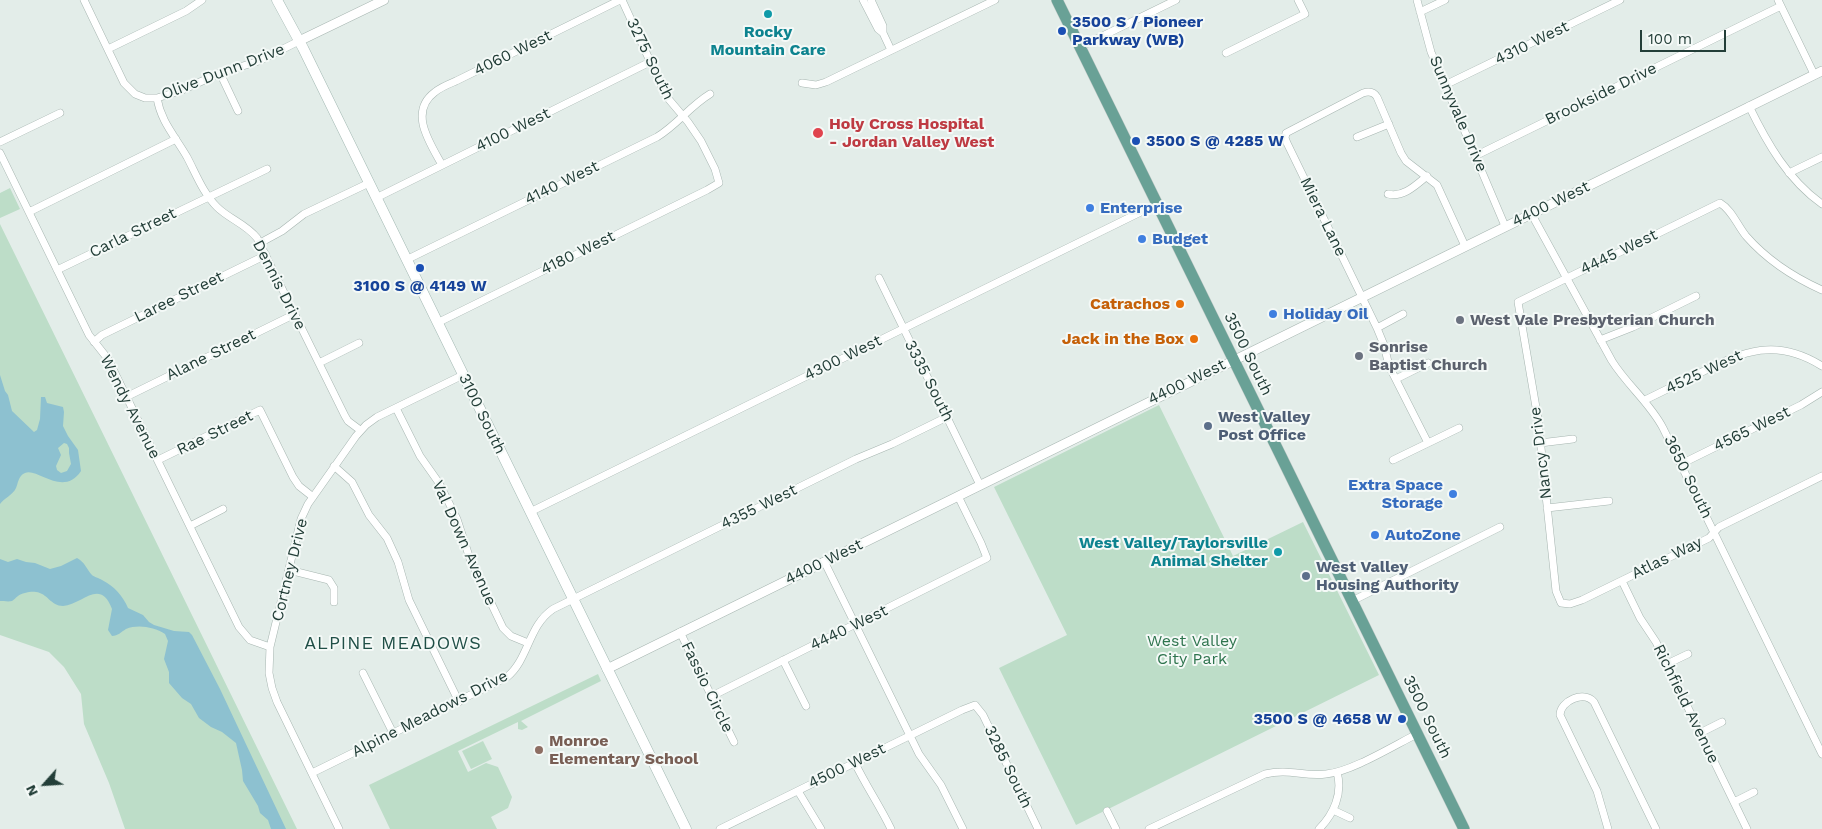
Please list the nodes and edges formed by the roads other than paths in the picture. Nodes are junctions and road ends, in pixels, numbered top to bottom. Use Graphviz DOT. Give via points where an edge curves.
graph roads {
  1 [pos="84,0"];
  2 [pos="202,0"];
  3 [pos="277,0"];
  4 [pos="384,0"];
  5 [pos="621,0"];
  6 [pos="863,0"];
  7 [pos="870,0"];
  8 [pos="995,0"];
  9 [pos="1057,0"];
  10 [pos="1176,0"];
  11 [pos="1298,0"];
  12 [pos="1417,0"];
  13 [pos="1445,0"];
  14 [pos="1620,0"];
  15 [pos="1779,3"];
  16 [pos="1420,12"];
  17 [pos="883,33"];
  18 [pos="299,41"];
  19 [pos="1080,47"];
  20 [pos="108,49"];
  21 [pos="891,50"];
  22 [pos="1226,52"];
  23 [pos="650,62"];
  24 [pos="1818,72"];
  25 [pos="220,73"];
  26 [pos="802,83"];
  27 [pos="1445,85"];
  28 [pos="710,94"];
  29 [pos="157,98"];
  30 [pos="1749,106"];
  31 [pos="238,111"];
  32 [pos="60,113"];
  33 [pos="682,116"];
  34 [pos="1389,124"];
  35 [pos="1357,137"];
  36 [pos="176,139"];
  37 [pos="0,142"];
  38 [pos="0,153"];
  39 [pos="1475,156"];
  40 [pos="1822,157"];
  41 [pos="442,165"];
  42 [pos="267,169"];
  43 [pos="1789,173"];
  44 [pos="1427,176"];
  45 [pos="369,183"];
  46 [pos="719,183"];
  47 [pos="1388,194"];
  48 [pos="208,197"];
  49 [pos="376,198"];
  50 [pos="1157,204"];
  51 [pos="1822,204"];
  52 [pos="29,212"];
  53 [pos="1532,213"];
  54 [pos="1505,226"];
  55 [pos="260,243"];
  56 [pos="1465,246"];
  57 [pos="266,255"];
  58 [pos="406,260"];
  59 [pos="57,270"];
  60 [pos="879,278"];
  61 [pos="1566,278"];
  62 [pos="1822,290"];
  63 [pos="1362,296"];
  64 [pos="1696,296"];
  65 [pos="1518,302"];
  66 [pos="295,314"];
  67 [pos="1403,314"];
  68 [pos="437,323"];
  69 [pos="903,328"];
  70 [pos="1377,328"];
  71 [pos="1600,340"];
  72 [pos="94,342"];
  73 [pos="359,343"];
  74 [pos="1233,359"];
  75 [pos="319,363"];
  76 [pos="1428,363"];
  77 [pos="1822,366"];
  78 [pos="463,375"];
  79 [pos="1396,379"];
  80 [pos="1822,392"];
  81 [pos="126,396"];
  82 [pos="1645,400"];
  83 [pos="396,408"];
  84 [pos="947,417"];
  85 [pos="1459,428"];
  86 [pos="360,430"];
  87 [pos="1573,439"];
  88 [pos="1428,443"];
  89 [pos="1540,443"];
  90 [pos="158,460"];
  91 [pos="1393,460"];
  92 [pos="1681,464"];
  93 [pos="334,466"];
  94 [pos="1822,476"];
  95 [pos="980,485"];
  96 [pos="958,496"];
  97 [pos="313,497"];
  98 [pos="1609,501"];
  99 [pos="1547,508"];
  100 [pos="223,509"];
  101 [pos="530,512"];
  102 [pos="190,526"];
  103 [pos="1500,527"];
  104 [pos="1714,532"];
  105 [pos="824,561"];
  106 [pos="289,570"];
  107 [pos="1622,580"];
  108 [pos="573,599"];
  109 [pos="1352,600"];
  110 [pos="334,602"];
  111 [pos="1562,603"];
  112 [pos="855,624"];
  113 [pos="680,632"];
  114 [pos="528,643"];
  115 [pos="270,647"];
  116 [pos="1688,654"];
  117 [pos="783,660"];
  118 [pos="1667,664"];
  119 [pos="607,669"];
  120 [pos="363,672"];
  121 [pos="712,696"];
  122 [pos="458,702"];
  123 [pos="975,705"];
  124 [pos="806,706"];
  125 [pos="1722,722"];
  126 [pos="393,733"];
  127 [pos="1700,733"];
  128 [pos="1417,734"];
  129 [pos="910,735"];
  130 [pos="734,742"];
  131 [pos="1822,754"];
  132 [pos="855,763"];
  133 [pos="1337,772"];
  134 [pos="312,773"];
  135 [pos="798,791"];
  136 [pos="1754,792"];
  137 [pos="1734,802"];
  138 [pos="1334,810"];
  139 [pos="1106,811"];
  140 [pos="1350,818"];
  141 [pos="339,829"];
  142 [pos="686,829"];
  143 [pos="720,829"];
  144 [pos="821,829"];
  145 [pos="891,829"];
  146 [pos="963,829"];
  147 [pos="1038,829"];
  148 [pos="1116,829"];
  149 [pos="1149,829"];
  150 [pos="1319,829"];
  151 [pos="1464,829"];
  152 [pos="1608,829"];
  153 [pos="1656,829"];
  154 [pos="1748,829"];
  1 -- 20 [label="street, Olive Dunn Drive"];
  2 -- 20 [label="street"];
  3 -- 18 [label="main road, 3100 South"];
  4 -- 18 [label="street"];
  5 -- 23 [label="street, 3275 South"];
  5 -- 41 [label="street, 4060 West" via="429,97 421,120"];
  6 -- 17 [label="street"];
  7 -- 17 [label="street" via="883,26"];
  8 -- 21 [label="street"];
  9 -- 19 [label="main road, 3500 South"];
  10 -- 19 [label="street"];
  11 -- 22 [label="street" via="1305,14"];
  12 -- 16 [label="street, Sunnyvale Drive"];
  13 -- 16 [label="street"];
  14 -- 27 [label="street, 4310 West"];
  15 -- 24 [label="street"];
  15 -- 39 [label="street, Brookside Drive"];
  16 -- 27 [label="street, Sunnyvale Drive" via="1428,45"];
  17 -- 21 [label="street"];
  18 -- 25 [label="street, Olive Dunn Drive" via="259,60"];
  18 -- 45 [label="main road, 3100 South"];
  19 -- 50 [label="main road, 3500 South"];
  20 -- 29 [label="street, Olive Dunn Drive" via="127,87 140,96"];
  21 -- 26 [label="street" via="826,82 816,85"];
  23 -- 33 [label="street, 3275 South" via="666,96"];
  23 -- 41 [label="street, 4100 West"];
  24 -- 30 [label="street, 4400 West"];
  25 -- 29 [label="street, Olive Dunn Drive"];
  25 -- 31 [label="street"];
  27 -- 39 [label="street, Sunnyvale Drive"];
  28 -- 33 [label="street, 4140 West"];
  29 -- 36 [label="street, Dennis Drive" via="162,117"];
  30 -- 43 [label="street"];
  30 -- 53 [label="street, 4400 West"];
  32 -- 37 [label="street"];
  33 -- 46 [label="street, 3275 South" via="701,141"];
  33 -- 58 [label="street, 4140 West" via="669,129 649,140"];
  34 -- 35 [label="street"];
  34 -- 44 [label="street" via="1406,161"];
  34 -- 63 [label="street, Miera Lane" via="1376,95 1366,92 1289,130 1285,138"];
  36 -- 48 [label="street, Dennis Drive"];
  36 -- 52 [label="street"];
  38 -- 52 [label="street, Wendy Avenue"];
  39 -- 54 [label="street, Sunnyvale Drive"];
  40 -- 43 [label="street"];
  41 -- 49 [label="street, 4100 West"];
  42 -- 48 [label="street, Carla Street"];
  43 -- 51 [label="street" via="1801,188"];
  44 -- 47 [label="street" via="1400,194"];
  44 -- 56 [label="street" via="1436,185"];
  45 -- 49 [label="main road, 3100 South"];
  45 -- 55 [label="street" via="304,214"];
  46 -- 68 [label="street, 4180 West"];
  48 -- 55 [label="street, Dennis Drive" via="221,211 248,228"];
  48 -- 59 [label="street, Carla Street"];
  49 -- 58 [label="main road, 3100 South"];
  50 -- 69 [label="street, 4300 West"];
  50 -- 74 [label="main road, 3500 South"];
  52 -- 59 [label="street, Wendy Avenue"];
  53 -- 54 [label="street, 4400 West"];
  53 -- 61 [label="street, 3650 South"];
  54 -- 56 [label="street, 4400 West"];
  55 -- 57 [label="street, Dennis Drive"];
  56 -- 63 [label="street, 4400 West"];
  57 -- 66 [label="street, Dennis Drive"];
  57 -- 72 [label="street, Laree Street" via="102,335"];
  58 -- 68 [label="main road, 3100 South"];
  59 -- 72 [label="street, Wendy Avenue"];
  60 -- 69 [label="street, 3335 South"];
  61 -- 62 [label="street, 4445 West" via="1720,203 1726,206 1746,236 1765,255 1787,272"];
  61 -- 65 [label="street, 4445 West"];
  61 -- 71 [label="street, 3650 South"];
  63 -- 70 [label="street, Miera Lane"];
  63 -- 74 [label="street, 4400 West"];
  64 -- 71 [label="street"];
  65 -- 89 [label="street, Nancy Drive"];
  66 -- 75 [label="street, Dennis Drive"];
  66 -- 81 [label="street, Alane Street"];
  67 -- 70 [label="street"];
  68 -- 78 [label="main road, 3100 South"];
  69 -- 84 [label="street, 3335 South"];
  69 -- 101 [label="street, 4300 West"];
  70 -- 79 [label="street, Miera Lane"];
  71 -- 82 [label="street, 3650 South" via="1619,372"];
  72 -- 81 [label="street, Wendy Avenue" via="107,357"];
  73 -- 75 [label="street"];
  74 -- 95 [label="street, 4400 West"];
  74 -- 109 [label="main road, 3500 South"];
  75 -- 86 [label="street, Dennis Drive" via="346,419"];
  76 -- 79 [label="street"];
  77 -- 82 [label="street, 4525 West" via="1793,352 1754,351 1728,359"];
  78 -- 83 [label="street, Cortney Drive"];
  78 -- 101 [label="main road, 3100 South"];
  79 -- 88 [label="street, Miera Lane"];
  80 -- 92 [label="street, 4565 West"];
  81 -- 90 [label="street, Wendy Avenue"];
  82 -- 92 [label="street, 3650 South"];
  83 -- 86 [label="street, Cortney Drive"];
  83 -- 114 [label="street, Val Down Avenue" via="457,519 473,566 503,628 511,636"];
  84 -- 95 [label="street, 3335 South"];
  84 -- 108 [label="street, 4355 West"];
  85 -- 88 [label="street"];
  86 -- 93 [label="street, Cortney Drive"];
  87 -- 89 [label="street"];
  88 -- 91 [label="street"];
  89 -- 99 [label="street, Nancy Drive"];
  90 -- 97 [label="street, Rae Street" via="260,410 293,477"];
  90 -- 102 [label="street, Wendy Avenue"];
  92 -- 104 [label="street, 3650 South"];
  93 -- 97 [label="street, Cortney Drive"];
  93 -- 122 [label="street" via="352,482 369,515 387,538 409,600"];
  94 -- 104 [label="street, Atlas Way"];
  95 -- 96 [label="street, 4400 West"];
  96 -- 105 [label="street, 4400 West"];
  96 -- 112 [label="street, 4440 West" via="986,558"];
  97 -- 106 [label="street, Cortney Drive" via="301,519"];
  98 -- 99 [label="street"];
  99 -- 111 [label="street, Nancy Drive" via="1556,591"];
  100 -- 102 [label="street"];
  101 -- 108 [label="main road, 3100 South"];
  102 -- 115 [label="street, Wendy Avenue" via="241,631 250,640"];
  103 -- 109 [label="street"];
  104 -- 107 [label="street, Atlas Way" via="1709,538"];
  104 -- 131 [label="street, 3650 South"];
  105 -- 112 [label="street"];
  105 -- 113 [label="street, 4400 West"];
  106 -- 110 [label="street" via="329,580 334,588"];
  106 -- 115 [label="street, Cortney Drive"];
  107 -- 111 [label="street, Atlas Way" via="1575,603"];
  107 -- 118 [label="street, Richfield Avenue"];
  108 -- 114 [label="street, Alpine Meadows Drive" via="542,618"];
  108 -- 119 [label="main road, 3100 South"];
  109 -- 128 [label="main road, 3500 South"];
  112 -- 117 [label="street, 4440 West"];
  112 -- 129 [label="street"];
  113 -- 119 [label="street, 4400 West"];
  113 -- 121 [label="street, Fassio Circle"];
  114 -- 122 [label="street, Alpine Meadows Drive" via="512,674"];
  115 -- 134 [label="street, Cortney Drive" via="272,688"];
  116 -- 118 [label="street"];
  117 -- 121 [label="street, 4440 West"];
  117 -- 124 [label="street"];
  118 -- 127 [label="street, Richfield Avenue"];
  119 -- 142 [label="main road, 3100 South"];
  120 -- 126 [label="street"];
  121 -- 130 [label="street, Fassio Circle"];
  122 -- 126 [label="street, Alpine Meadows Drive"];
  123 -- 129 [label="street, 4500 West"];
  123 -- 147 [label="street, 3285 South" via="983,715"];
  125 -- 127 [label="street"];
  126 -- 134 [label="street, Alpine Meadows Drive"];
  127 -- 137 [label="street, Richfield Avenue"];
  128 -- 133 [label="street"];
  128 -- 151 [label="main road, 3500 South"];
  129 -- 132 [label="street, 4500 West"];
  129 -- 146 [label="street"];
  132 -- 135 [label="street, 4500 West"];
  132 -- 145 [label="street"];
  133 -- 138 [label="street" via="1340,783"];
  133 -- 149 [label="street" via="1265,774"];
  134 -- 141 [label="street, Cortney Drive"];
  135 -- 143 [label="street, 4500 West"];
  135 -- 144 [label="street"];
  136 -- 137 [label="street"];
  137 -- 154 [label="street, Richfield Avenue"];
  138 -- 140 [label="street"];
  138 -- 150 [label="street"];
  139 -- 148 [label="street"];
  152 -- 153 [label="street" via="1598,793 1561,718 1563,705 1580,696 1591,698"];
}
